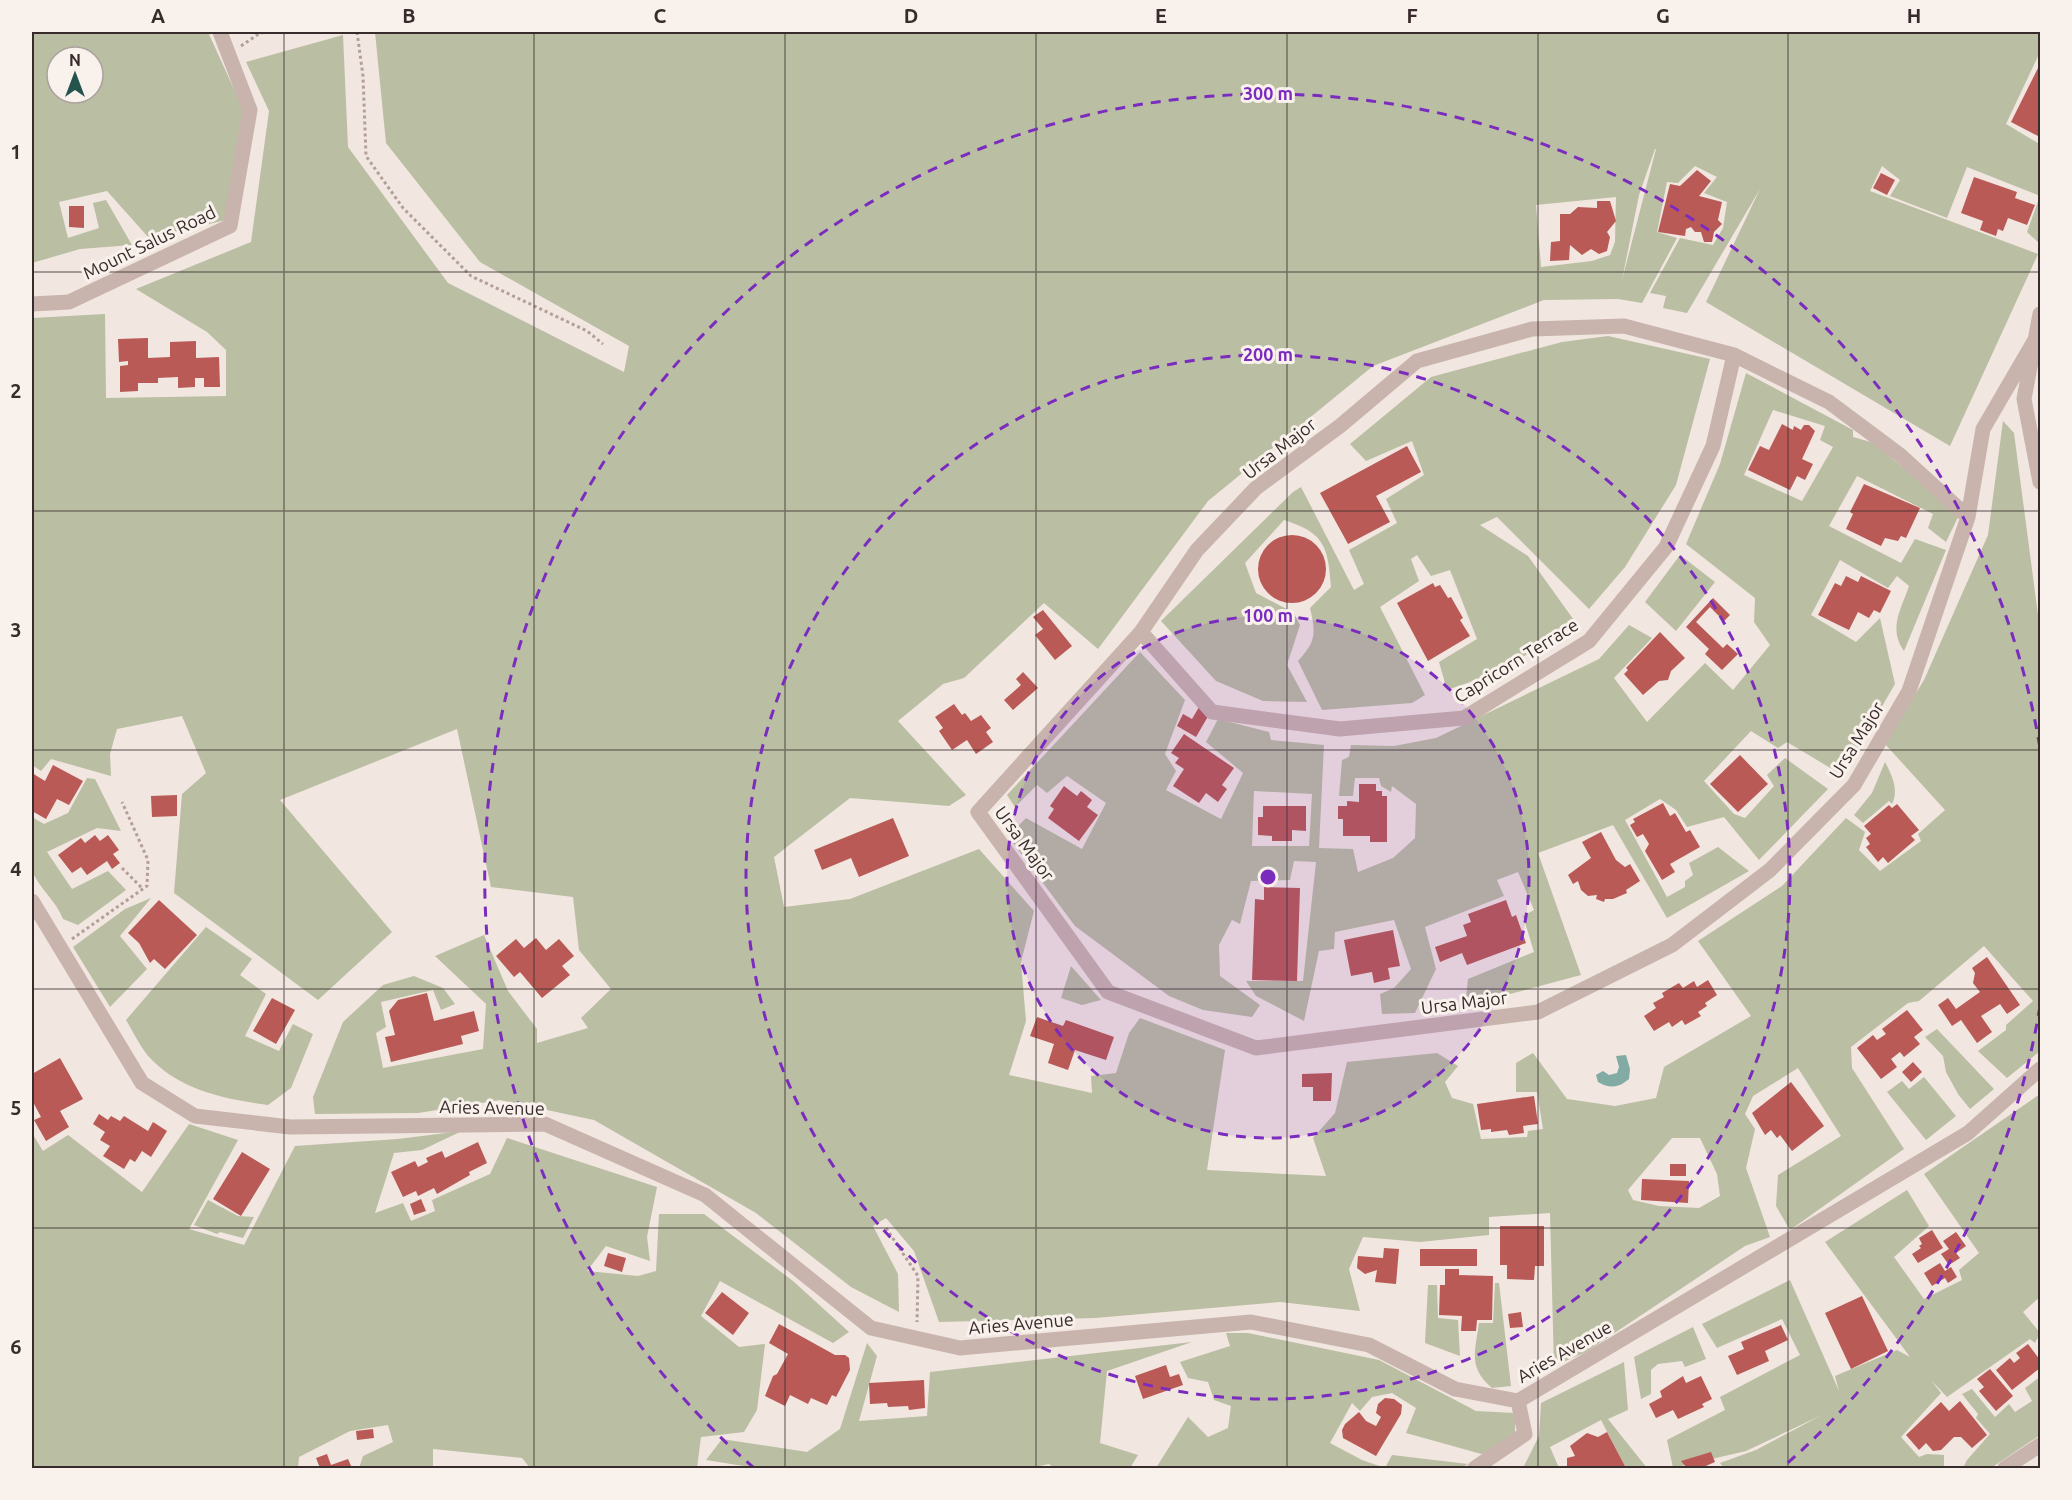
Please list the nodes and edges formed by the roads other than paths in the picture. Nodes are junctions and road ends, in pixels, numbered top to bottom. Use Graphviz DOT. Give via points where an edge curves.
graph roads {
  1 [pos="220,32"];
  2 [pos="32,304"];
  3 [pos="2040,314"];
  4 [pos="2036,338"];
  5 [pos="1734,355"];
  6 [pos="2040,482"];
  7 [pos="1968,517"];
  8 [pos="1141,632"];
  9 [pos="32,901"];
  10 [pos="2040,1070"];
  11 [pos="1518,1401"];
  12 [pos="2040,1444"];
  13 [pos="1475,1468"];
  14 [pos="2005,1468"];
  1 -- 2 [label="street, Mount Salus Road" via="250,110 230,226 69,302"];
  3 -- 4 [label="street"];
  4 -- 6 [label="street" via="2024,399"];
  4 -- 7 [label="street, Ursa Major" via="1983,429"];
  5 -- 7 [label="street, Ursa Major" via="1829,402 1900,455"];
  5 -- 8 [label="street, Ursa Major" via="1624,326 1532,329 1417,361 1340,426 1257,488 1197,550"];
  5 -- 8 [label="street, Capricorn Terrace" via="1713,446 1666,547 1589,641 1464,718 1340,729 1212,712"];
  7 -- 8 [label="street, Ursa Major" via="1909,691 1854,785 1770,870 1671,945 1538,1012 1257,1048 1108,992 978,812"];
  9 -- 11 [label="street, Aries Avenue" via="142,1083 195,1116 290,1127 545,1124 705,1195 871,1328 960,1348 1251,1322 1369,1345 1455,1389"];
  10 -- 11 [label="street, Aries Avenue" via="1968,1133"];
  11 -- 13 [label="street" via="1525,1434"];
  12 -- 14 [label="street"];
}
